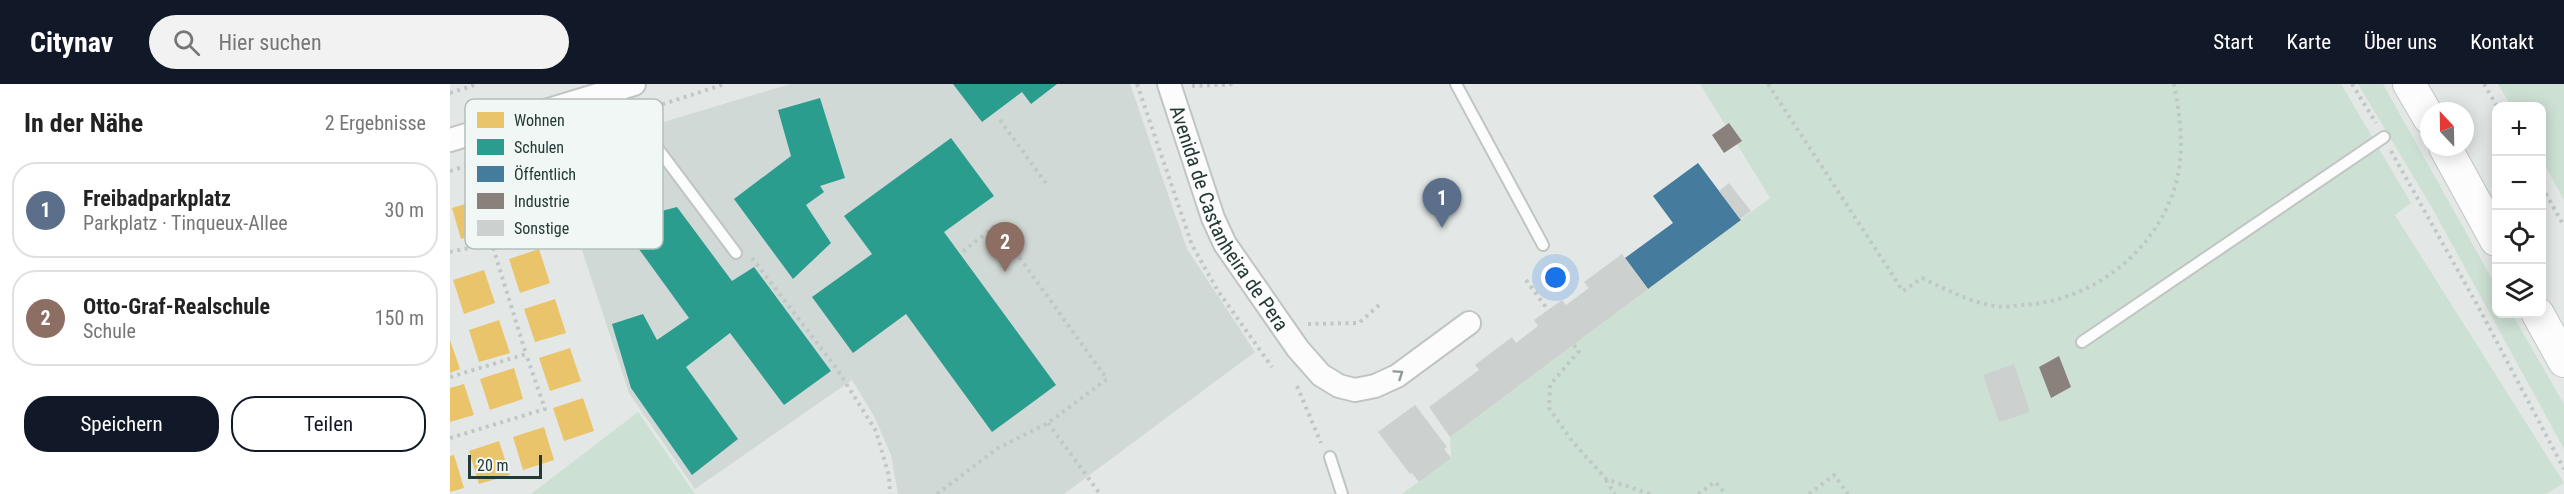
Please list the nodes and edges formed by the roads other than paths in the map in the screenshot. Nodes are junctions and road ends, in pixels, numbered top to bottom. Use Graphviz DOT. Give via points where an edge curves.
graph roads {
  1 [pos="1456,84"];
  2 [pos="2409,84"];
  3 [pos="1170,85"];
  4 [pos="624,87"];
  5 [pos="585,99"];
  6 [pos="2420,103"];
  7 [pos="465,135"];
  8 [pos="2384,137"];
  9 [pos="450,140"];
  10 [pos="2450,156"];
  11 [pos="663,157"];
  12 [pos="2492,233"];
  13 [pos="1543,245"];
  14 [pos="736,253"];
  15 [pos="2540,318"];
  16 [pos="1469,323"];
  17 [pos="2082,342"];
  18 [pos="2564,361"];
  19 [pos="1326,453"];
  20 [pos="1342,494"];
  1 -- 13 [label="lane"];
  2 -- 6 [label="main road"];
  3 -- 16 [label="street, Avenida de Castanheira de Pera, one-way" via="1212,218 1225,244 1321,375 1355,390 1375,386 1391,379"];
  4 -- 5 [label="street"];
  7 -- 9 [label="street"];
  8 -- 17 [label="lane"];
  10 -- 12 [label="main road"];
  11 -- 14 [label="lane"];
  15 -- 18 [label="main road"];
  19 -- 20 [label="lane"];
}
